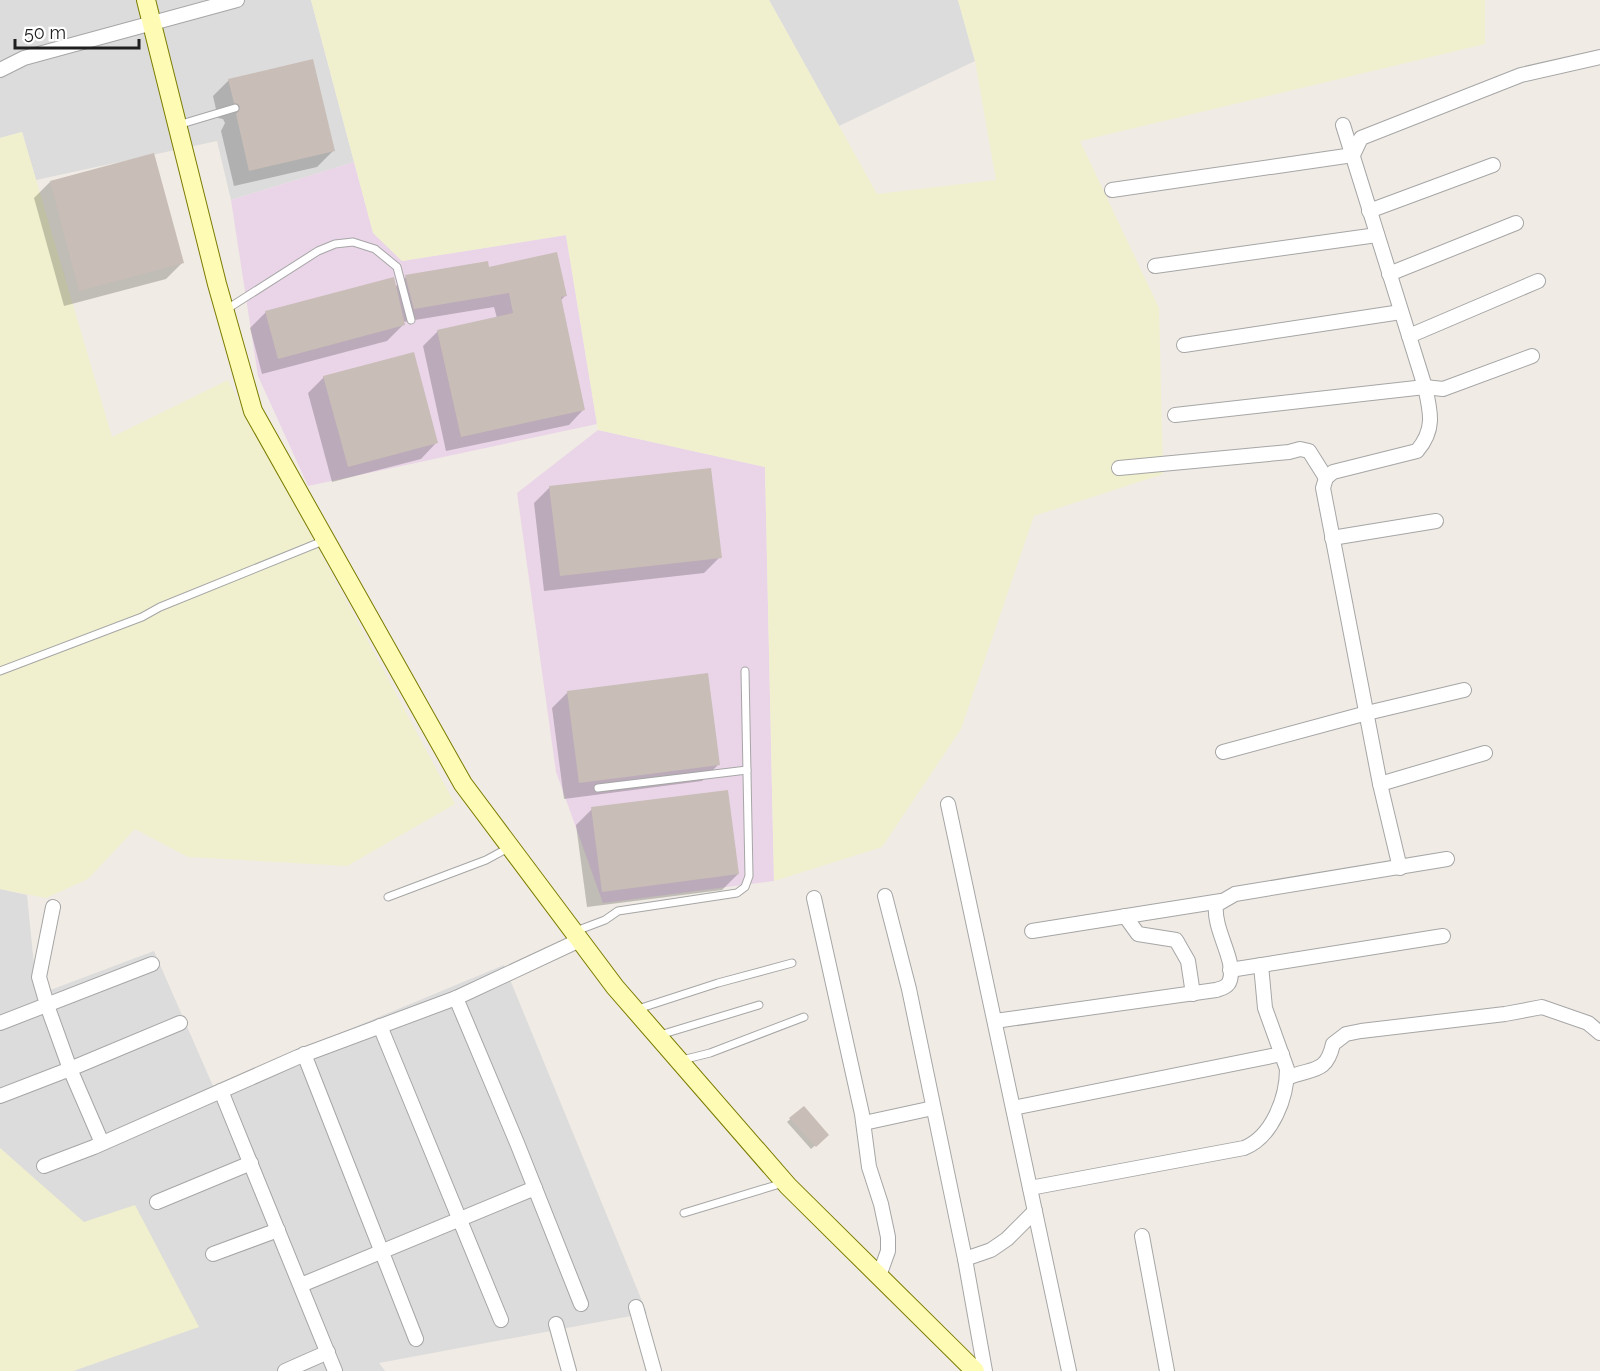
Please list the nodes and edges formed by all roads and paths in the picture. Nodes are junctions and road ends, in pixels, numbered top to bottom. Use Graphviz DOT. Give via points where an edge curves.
graph roads {
  1 [pos="146,0"];
  2 [pos="237,0"];
  3 [pos="152,24"];
  4 [pos="1600,57"];
  5 [pos="0,70"];
  6 [pos="235,108"];
  7 [pos="178,125"];
  8 [pos="1343,125"];
  9 [pos="1353,155"];
  10 [pos="1493,165"];
  11 [pos="1112,190"];
  12 [pos="1370,211"];
  13 [pos="1516,223"];
  14 [pos="1377,235"];
  15 [pos="1155,266"];
  16 [pos="1389,274"];
  17 [pos="1538,282"];
  18 [pos="224,310"];
  19 [pos="1401,312"];
  20 [pos="411,320"];
  21 [pos="1409,336"];
  22 [pos="1184,345"];
  23 [pos="1532,356"];
  24 [pos="1425,387"];
  25 [pos="1175,415"];
  26 [pos="1119,468"];
  27 [pos="1326,478"];
  28 [pos="1436,521"];
  29 [pos="1332,538"];
  30 [pos="326,540"];
  31 [pos="0,671"];
  32 [pos="745,671"];
  33 [pos="1464,690"];
  34 [pos="1367,713"];
  35 [pos="1224,752"];
  36 [pos="1485,753"];
  37 [pos="747,770"];
  38 [pos="1380,784"];
  39 [pos="598,788"];
  40 [pos="948,804"];
  41 [pos="510,847"];
  42 [pos="1448,859"];
  43 [pos="1400,868"];
  44 [pos="885,896"];
  45 [pos="388,897"];
  46 [pos="814,898"];
  47 [pos="1221,901"];
  48 [pos="53,907"];
  49 [pos="1125,916"];
  50 [pos="1032,931"];
  51 [pos="577,936"];
  52 [pos="1443,936"];
  53 [pos="792,963"];
  54 [pos="152,964"];
  55 [pos="1261,965"];
  56 [pos="1230,970"];
  57 [pos="1193,994"];
  58 [pos="456,998"];
  59 [pos="47,1003"];
  60 [pos="759,1005"];
  61 [pos="635,1010"];
  62 [pos="804,1017"];
  63 [pos="995,1021"];
  64 [pos="0,1023"];
  65 [pos="180,1023"];
  66 [pos="380,1026"];
  67 [pos="1600,1033"];
  68 [pos="658,1036"];
  69 [pos="304,1054"];
  70 [pos="1282,1054"];
  71 [pos="679,1061"];
  72 [pos="70,1069"];
  73 [pos="1287,1078"];
  74 [pos="221,1091"];
  75 [pos="0,1096"];
  76 [pos="933,1108"];
  77 [pos="1013,1108"];
  78 [pos="864,1123"];
  79 [pos="102,1143"];
  80 [pos="251,1163"];
  81 [pos="44,1166"];
  82 [pos="785,1182"];
  83 [pos="535,1188"];
  84 [pos="1030,1188"];
  85 [pos="157,1202"];
  86 [pos="1035,1211"];
  87 [pos="684,1213"];
  88 [pos="459,1221"];
  89 [pos="278,1230"];
  90 [pos="1142,1236"];
  91 [pos="383,1252"];
  92 [pos="213,1254"];
  93 [pos="965,1259"];
  94 [pos="879,1276"];
  95 [pos="301,1285"];
  96 [pos="581,1304"];
  97 [pos="636,1307"];
  98 [pos="501,1320"];
  99 [pos="556,1324"];
  100 [pos="416,1339"];
  101 [pos="328,1352"];
  102 [pos="285,1371"];
  103 [pos="335,1371"];
  104 [pos="569,1371"];
  105 [pos="654,1371"];
  106 [pos="975,1371"];
  107 [pos="985,1371"];
  108 [pos="1069,1371"];
  109 [pos="1167,1371"];
  1 -- 3 [label="main road"];
  2 -- 3 [label="street"];
  3 -- 5 [label="street" via="24,58"];
  3 -- 7 [label="main road"];
  4 -- 9 [label="street" via="1488,86 1361,138"];
  6 -- 7 [label="lane"];
  7 -- 18 [label="main road"];
  8 -- 9 [label="street"];
  9 -- 11 [label="street"];
  9 -- 12 [label="street"];
  10 -- 12 [label="street"];
  12 -- 14 [label="street"];
  13 -- 16 [label="street"];
  14 -- 15 [label="street"];
  14 -- 16 [label="street"];
  16 -- 19 [label="street"];
  17 -- 21 [label="street"];
  18 -- 20 [label="lane" via="318,251 353,242 375,249 396,267"];
  18 -- 30 [label="main road" via="253,411"];
  19 -- 21 [label="street"];
  19 -- 22 [label="street"];
  21 -- 24 [label="street"];
  23 -- 24 [label="street" via="1443,389"];
  24 -- 25 [label="street"];
  24 -- 27 [label="street" via="1430,429 1417,451 1333,472"];
  26 -- 27 [label="street" via="1300,449 1309,451"];
  27 -- 29 [label="street" via="1323,488"];
  28 -- 29 [label="street"];
  29 -- 34 [label="street"];
  30 -- 31 [label="lane"];
  30 -- 41 [label="main road" via="463,784"];
  32 -- 37 [label="lane"];
  33 -- 34 [label="street"];
  34 -- 35 [label="street"];
  34 -- 38 [label="street"];
  36 -- 38 [label="street"];
  37 -- 39 [label="lane"];
  37 -- 51 [label="lane" via="746,887 737,893 618,911"];
  38 -- 43 [label="street"];
  40 -- 63 [label="street"];
  41 -- 45 [label="lane"];
  41 -- 51 [label="main road"];
  42 -- 43 [label="street"];
  43 -- 47 [label="street" via="1235,894"];
  44 -- 76 [label="street" via="903,961"];
  46 -- 78 [label="street"];
  47 -- 49 [label="street"];
  47 -- 56 [label="street" via="1216,905 1216,920"];
  48 -- 59 [label="street" via="39,977"];
  49 -- 50 [label="street"];
  49 -- 57 [label="street" via="1138,934 1176,940 1188,961"];
  51 -- 58 [label="street"];
  51 -- 61 [label="main road"];
  52 -- 55 [label="street"];
  53 -- 61 [label="lane"];
  54 -- 59 [label="street"];
  55 -- 56 [label="street"];
  55 -- 70 [label="street" via="1265,1008"];
  56 -- 57 [label="street" via="1226,987"];
  57 -- 63 [label="street"];
  58 -- 66 [label="street"];
  58 -- 83 [label="street"];
  59 -- 64 [label="street"];
  59 -- 72 [label="street"];
  60 -- 68 [label="lane"];
  61 -- 68 [label="main road"];
  62 -- 71 [label="lane"];
  63 -- 77 [label="street"];
  65 -- 72 [label="street"];
  66 -- 69 [label="street"];
  66 -- 88 [label="street"];
  67 -- 73 [label="street" via="1588,1023 1542,1008 1362,1031 1346,1034 1333,1044 1324,1066"];
  68 -- 71 [label="main road"];
  69 -- 74 [label="street"];
  69 -- 91 [label="street"];
  70 -- 73 [label="street"];
  70 -- 77 [label="street"];
  71 -- 82 [label="main road"];
  72 -- 75 [label="street"];
  72 -- 79 [label="street"];
  73 -- 84 [label="street" via="1267,1131 1252,1145"];
  74 -- 79 [label="street"];
  74 -- 80 [label="street"];
  76 -- 78 [label="street"];
  76 -- 93 [label="street"];
  77 -- 84 [label="street"];
  78 -- 94 [label="street" via="869,1167 888,1237 888,1251"];
  79 -- 81 [label="street"];
  80 -- 85 [label="street"];
  80 -- 89 [label="street"];
  82 -- 87 [label="lane"];
  82 -- 94 [label="main road"];
  83 -- 88 [label="street"];
  83 -- 96 [label="street"];
  84 -- 86 [label="street"];
  86 -- 93 [label="street" via="991,1250"];
  86 -- 108 [label="street"];
  88 -- 91 [label="street"];
  88 -- 98 [label="street"];
  89 -- 92 [label="street"];
  89 -- 95 [label="street"];
  90 -- 109 [label="street"];
  91 -- 95 [label="street"];
  91 -- 100 [label="street"];
  93 -- 107 [label="street"];
  94 -- 106 [label="main road"];
  95 -- 101 [label="street"];
  97 -- 105 [label="street"];
  99 -- 104 [label="street"];
  101 -- 102 [label="street"];
  101 -- 103 [label="street"];
}
